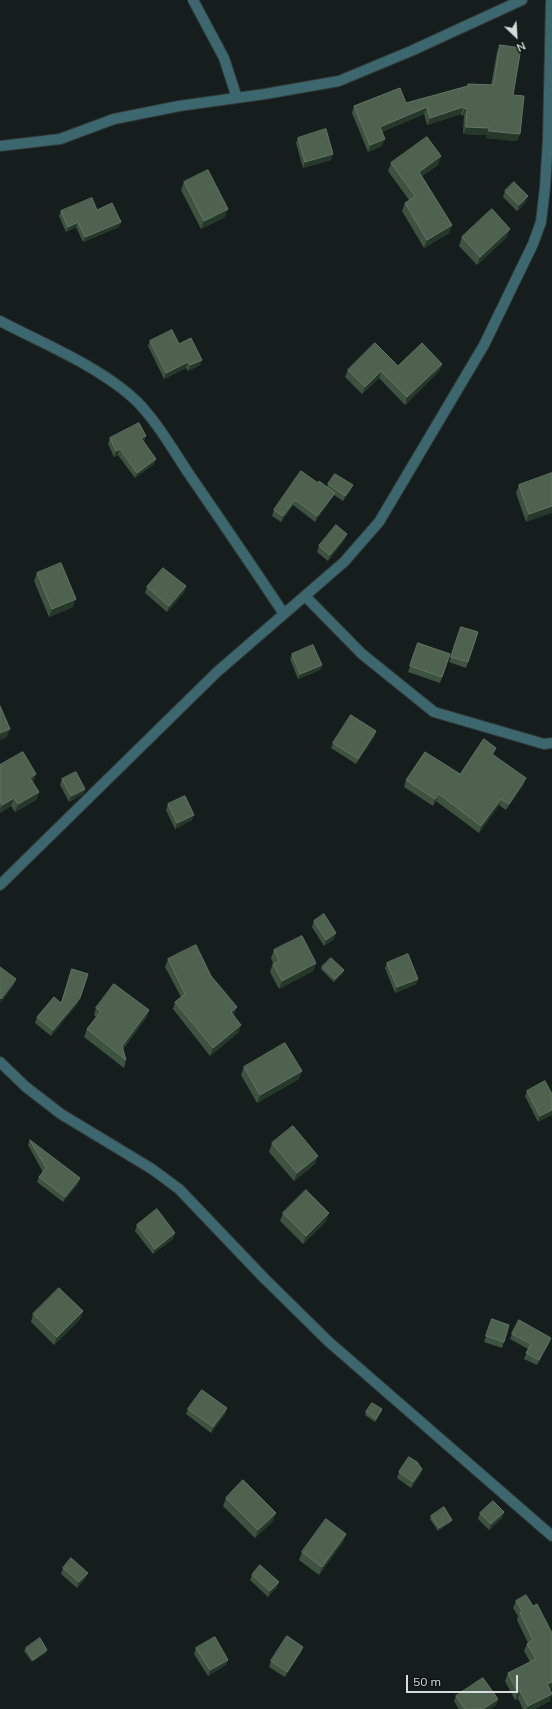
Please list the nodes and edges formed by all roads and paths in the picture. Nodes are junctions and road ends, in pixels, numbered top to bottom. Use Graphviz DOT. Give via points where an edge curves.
graph roads {
  1 [pos="193,0"];
  2 [pos="522,0"];
  3 [pos="551,0"];
  4 [pos="551,93"];
  5 [pos="237,98"];
  6 [pos="0,146"];
  7 [pos="0,321"];
  8 [pos="305,596"];
  9 [pos="284,614"];
  10 [pos="552,743"];
  11 [pos="0,885"];
  12 [pos="0,1062"];
  13 [pos="552,1536"];
  1 -- 5 [label="street" via="224,58"];
  2 -- 5 [label="street" via="339,81"];
  3 -- 4 [label="street"];
  4 -- 8 [label="street" via="541,222 533,244 484,344 379,522 344,562"];
  5 -- 6 [label="street" via="179,106 114,120 60,139"];
  7 -- 9 [label="street" via="114,381 133,397 152,420"];
  8 -- 9 [label="street"];
  8 -- 10 [label="street" via="362,654 434,712 544,744"];
  9 -- 11 [label="street" via="217,672"];
  12 -- 13 [label="street" via="26,1087 61,1114 152,1169 179,1189 329,1342"];
}
